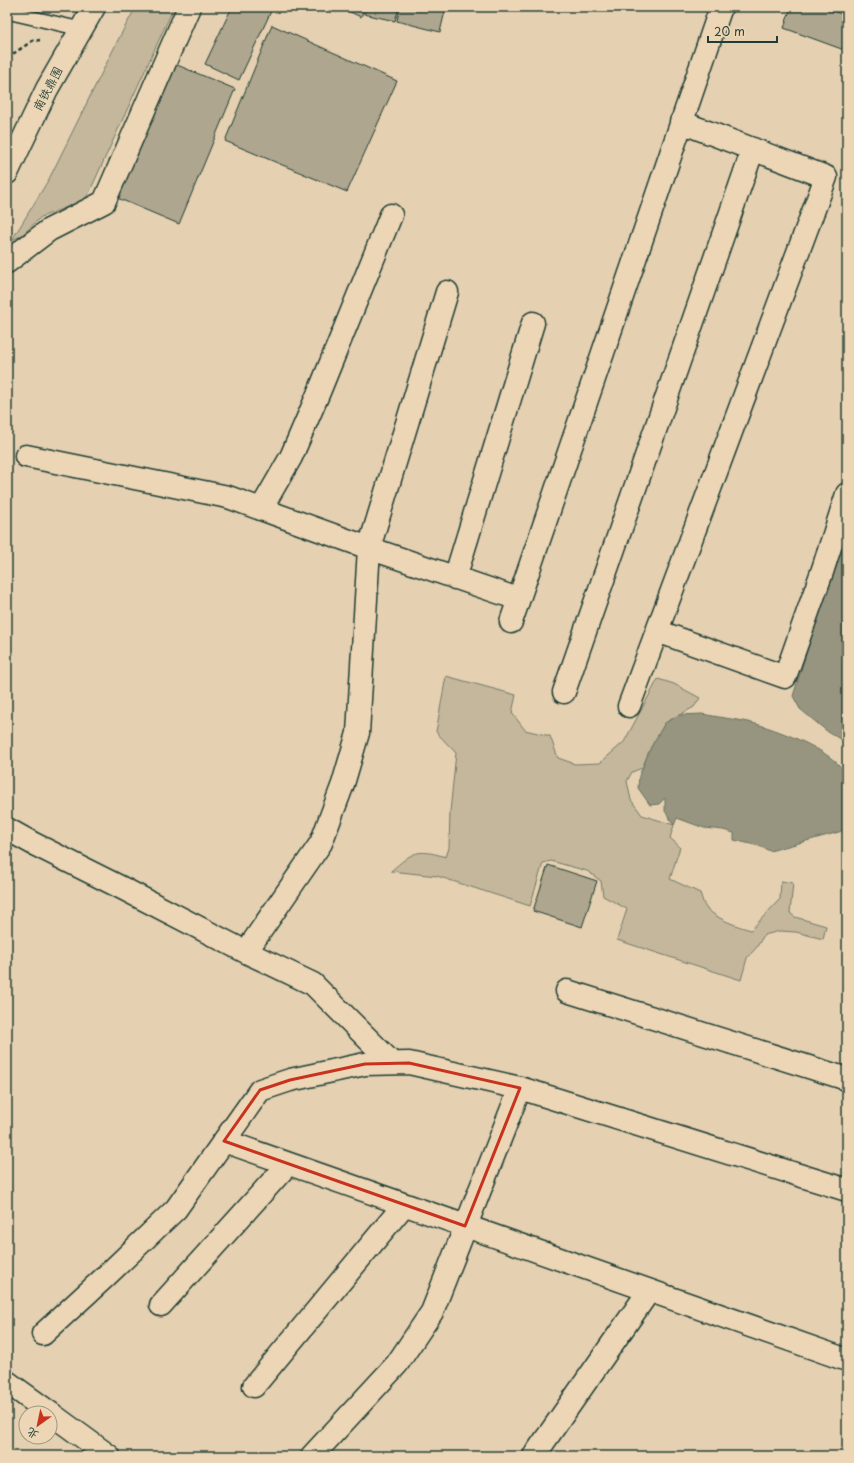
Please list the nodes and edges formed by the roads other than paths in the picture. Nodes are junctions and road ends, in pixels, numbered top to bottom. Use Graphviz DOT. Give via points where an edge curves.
graph roads {
  1 [pos="94,7"];
  2 [pos="189,7"];
  3 [pos="721,7"];
  4 [pos="7,12"];
  5 [pos="81,29"];
  6 [pos="681,122"];
  7 [pos="753,149"];
  8 [pos="7,173"];
  9 [pos="391,215"];
  10 [pos="7,262"];
  11 [pos="447,292"];
  12 [pos="533,323"];
  13 [pos="26,456"];
  14 [pos="847,494"];
  15 [pos="261,509"];
  16 [pos="369,548"];
  17 [pos="455,578"];
  18 [pos="518,599"];
  19 [pos="511,622"];
  20 [pos="657,631"];
  21 [pos="564,692"];
  22 [pos="629,706"];
  23 [pos="7,829"];
  24 [pos="246,952"];
  25 [pos="567,991"];
  26 [pos="392,1063"];
  27 [pos="847,1079"];
  28 [pos="520,1088"];
  29 [pos="224,1141"];
  30 [pos="288,1164"];
  31 [pos="847,1190"];
  32 [pos="404,1205"];
  33 [pos="465,1226"];
  34 [pos="649,1291"];
  35 [pos="161,1305"];
  36 [pos="43,1334"];
  37 [pos="847,1360"];
  38 [pos="7,1382"];
  39 [pos="254,1386"];
  40 [pos="39,1405"];
  41 [pos="58,1419"];
  42 [pos="109,1456"];
  43 [pos="312,1456"];
  44 [pos="534,1456"];
  1 -- 5 [label="street, 南铁鼎围"];
  2 -- 10 [label="street" via="104,202 49,230"];
  3 -- 6 [label="street"];
  4 -- 5 [label="lane"];
  5 -- 8 [label="street, 南铁鼎围" via="47,89"];
  6 -- 7 [label="street"];
  6 -- 18 [label="street"];
  7 -- 20 [label="street" via="826,177"];
  7 -- 21 [label="street"];
  9 -- 15 [label="street" via="319,392 290,456"];
  11 -- 16 [label="street"];
  12 -- 17 [label="street"];
  13 -- 15 [label="street" via="228,497"];
  14 -- 20 [label="street" via="785,677"];
  15 -- 16 [label="street"];
  16 -- 17 [label="street"];
  16 -- 24 [label="street" via="358,732 343,784 321,843"];
  17 -- 18 [label="street"];
  18 -- 19 [label="street"];
  20 -- 22 [label="street"];
  23 -- 24 [label="street"];
  24 -- 26 [label="street" via="313,984"];
  25 -- 27 [label="street"];
  26 -- 28 [label="street" via="409,1063"];
  26 -- 29 [label="street" via="365,1064 290,1080 260,1090"];
  28 -- 31 [label="street"];
  28 -- 33 [label="street"];
  29 -- 30 [label="street"];
  29 -- 36 [label="street" via="176,1209"];
  30 -- 32 [label="street"];
  30 -- 35 [label="street"];
  32 -- 33 [label="street"];
  32 -- 39 [label="street"];
  33 -- 34 [label="street"];
  33 -- 43 [label="street" via="432,1312 397,1364"];
  34 -- 37 [label="street"];
  34 -- 44 [label="street"];
  38 -- 40 [label="street"];
  41 -- 42 [label="street"];
}
